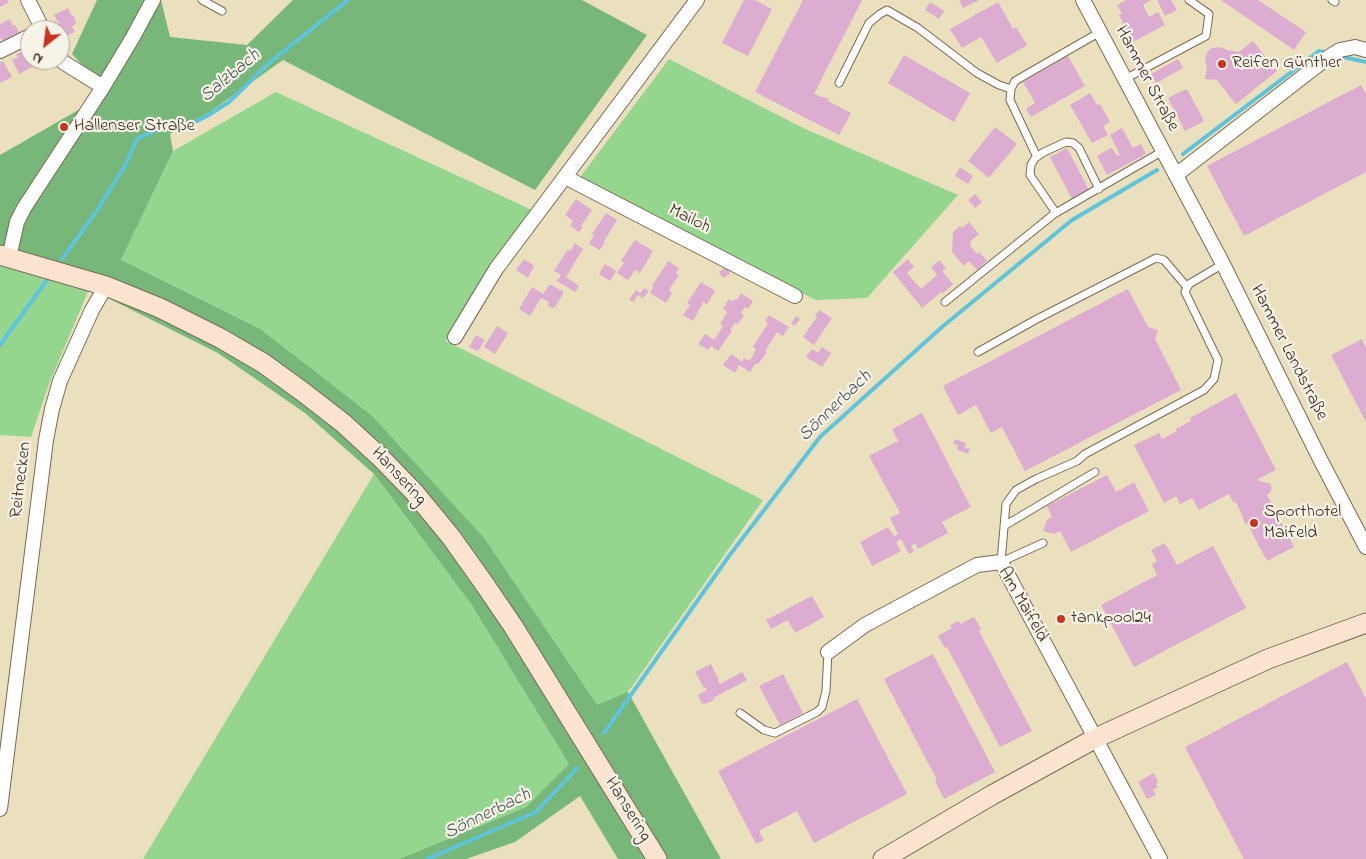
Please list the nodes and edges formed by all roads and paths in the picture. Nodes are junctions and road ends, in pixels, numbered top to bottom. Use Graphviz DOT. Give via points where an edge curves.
graph roads {
  1 [pos="28,0"];
  2 [pos="153,0"];
  3 [pos="202,0"];
  4 [pos="697,0"];
  5 [pos="1083,0"];
  6 [pos="1189,0"];
  7 [pos="222,11"];
  8 [pos="38,20"];
  9 [pos="1100,32"];
  10 [pos="20,41"];
  11 [pos="1366,50"];
  12 [pos="0,51"];
  13 [pos="70,66"];
  14 [pos="1125,79"];
  15 [pos="839,83"];
  16 [pos="103,87"];
  17 [pos="1011,89"];
  18 [pos="1163,151"];
  19 [pos="1037,157"];
  20 [pos="1176,175"];
  21 [pos="565,177"];
  22 [pos="1099,189"];
  23 [pos="1056,213"];
  24 [pos="5,256"];
  25 [pos="1223,264"];
  26 [pos="106,286"];
  27 [pos="1187,288"];
  28 [pos="795,296"];
  29 [pos="945,302"];
  30 [pos="455,337"];
  31 [pos="978,352"];
  32 [pos="1096,472"];
  33 [pos="1004,526"];
  34 [pos="1043,543"];
  35 [pos="1366,547"];
  36 [pos="1001,562"];
  37 [pos="1366,623"];
  38 [pos="828,652"];
  39 [pos="740,713"];
  40 [pos="1096,738"];
  41 [pos="0,809"];
  42 [pos="657,859"];
  43 [pos="883,859"];
  44 [pos="1160,859"];
  1 -- 8 [label="street"];
  2 -- 16 [label="street"];
  3 -- 7 [label="lane"];
  4 -- 21 [label="street"];
  5 -- 9 [label="street, Hammer Straße"];
  6 -- 14 [label="lane" via="1209,14 1206,36"];
  9 -- 14 [label="street, Hammer Straße"];
  9 -- 17 [label="lane" via="1015,81"];
  10 -- 12 [label="street"];
  11 -- 20 [label="street" via="1340,50 1327,58"];
  13 -- 16 [label="street"];
  14 -- 18 [label="street, Hammer Straße"];
  15 -- 17 [label="lane" via="870,23 887,10 918,28 977,73"];
  16 -- 24 [label="street" via="24,208"];
  17 -- 19 [label="lane" via="1010,100"];
  18 -- 20 [label="street, Hammer Straße"];
  18 -- 22 [label="lane"];
  19 -- 22 [label="lane" via="1066,142 1073,143 1079,148"];
  19 -- 23 [label="lane" via="1030,175"];
  20 -- 25 [label="street, Hammer Landstraße"];
  21 -- 28 [label="street, Mailoh"];
  21 -- 30 [label="street" via="496,269"];
  22 -- 23 [label="lane"];
  23 -- 29 [label="lane"];
  24 -- 26 [label="street, Hansering"];
  25 -- 27 [label="lane"];
  25 -- 35 [label="street, Hammer Landstraße"];
  26 -- 41 [label="street, Reitnecken" via="64,372 52,409"];
  26 -- 42 [label="street, Hansering" via="160,308 263,363 330,412 414,492 451,537 513,626"];
  27 -- 31 [label="lane" via="1164,260 1156,258"];
  27 -- 33 [label="lane" via="1185,292 1218,360 1214,379 1204,390 1077,461 1016,490 1006,504"];
  32 -- 33 [label="lane"];
  33 -- 36 [label="lane"];
  34 -- 36 [label="lane"];
  36 -- 38 [label="street, Am Maifeld" via="977,565 865,625"];
  36 -- 40 [label="street, Am Maifeld"];
  37 -- 40 [label="street" via="1268,659"];
  38 -- 39 [label="lane" via="826,691 822,707 817,712 775,733 764,730"];
  40 -- 43 [label="street"];
  40 -- 44 [label="street, Am Maifeld"];
}
